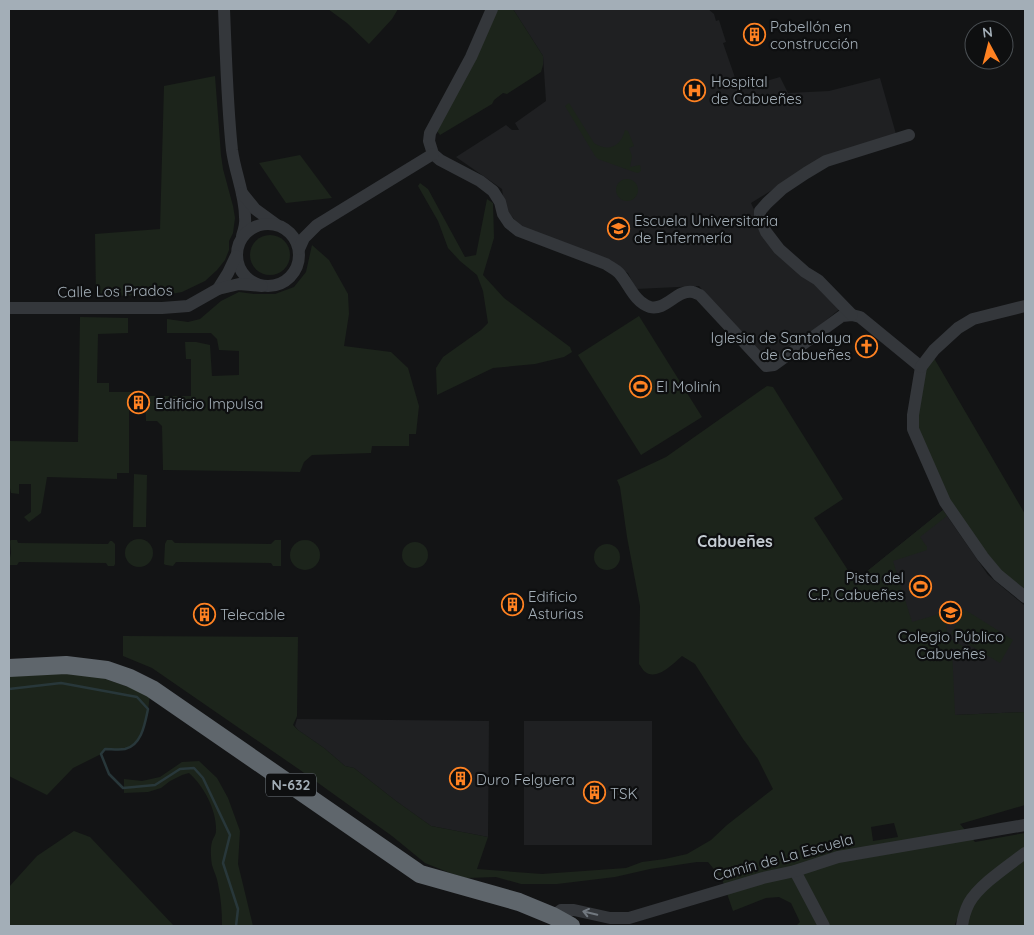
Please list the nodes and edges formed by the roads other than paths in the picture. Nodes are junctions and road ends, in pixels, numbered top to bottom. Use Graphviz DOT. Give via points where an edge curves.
graph roads {
  1 [pos="224,9"];
  2 [pos="492,9"];
  3 [pos="909,136"];
  4 [pos="433,154"];
  5 [pos="242,193"];
  6 [pos="317,225"];
  7 [pos="282,227"];
  8 [pos="242,236"];
  9 [pos="299,249"];
  10 [pos="236,256"];
  11 [pos="262,286"];
  12 [pos="218,289"];
  13 [pos="1025,306"];
  14 [pos="9,308"];
  15 [pos="852,315"];
  16 [pos="921,366"];
  17 [pos="1025,597"];
  18 [pos="9,668"];
  19 [pos="1025,824"];
  20 [pos="1025,853"];
  21 [pos="795,871"];
  22 [pos="553,916"];
  23 [pos="629,922"];
  24 [pos="571,926"];
  25 [pos="824,926"];
  26 [pos="962,926"];
  1 -- 5 [label="street" via="233,162"];
  2 -- 4 [label="street" via="471,57 430,133"];
  3 -- 15 [label="street" via="826,161 782,189 760,211 766,232 780,249 818,280"];
  4 -- 6 [label="street"];
  4 -- 15 [label="street" via="493,191 503,214 519,231 606,264 618,272 644,304 653,308 685,292 700,295 766,366 774,365 842,316"];
  5 -- 7 [label="street" via="255,209"];
  5 -- 8 [label="street" via="246,219"];
  6 -- 7 [label="street" via="301,230"];
  6 -- 9 [label="street" via="304,238"];
  7 -- 8 [label="street" via="265,224"];
  7 -- 9 [label="street" via="295,238"];
  8 -- 10 [label="street"];
  9 -- 11 [label="street" via="299,262 290,277 279,285"];
  10 -- 11 [label="street" via="243,275"];
  10 -- 12 [label="street"];
  11 -- 12 [label="street, Calle Los Prados" via="239,284"];
  12 -- 14 [label="street, Calle Los Prados" via="188,306"];
  13 -- 16 [label="street" via="972,319 934,350"];
  15 -- 16 [label="street"];
  16 -- 17 [label="street" via="913,429 945,502 998,575"];
  18 -- 22 [label="highway, N-632" via="66,665 107,670 130,678 152,689 420,874 519,902"];
  19 -- 21 [label="street, Camín de La Escuela" via="838,857"];
  20 -- 26 [label="street" via="978,890 969,902"];
  21 -- 23 [label="street, Camín de La Escuela" via="763,878"];
  21 -- 25 [label="street"];
  23 -- 22 [label="street, Camín de La Escuela, one-way" via="574,910 561,910"];
  22 -- 24 [label="highway, N-632"];
}
